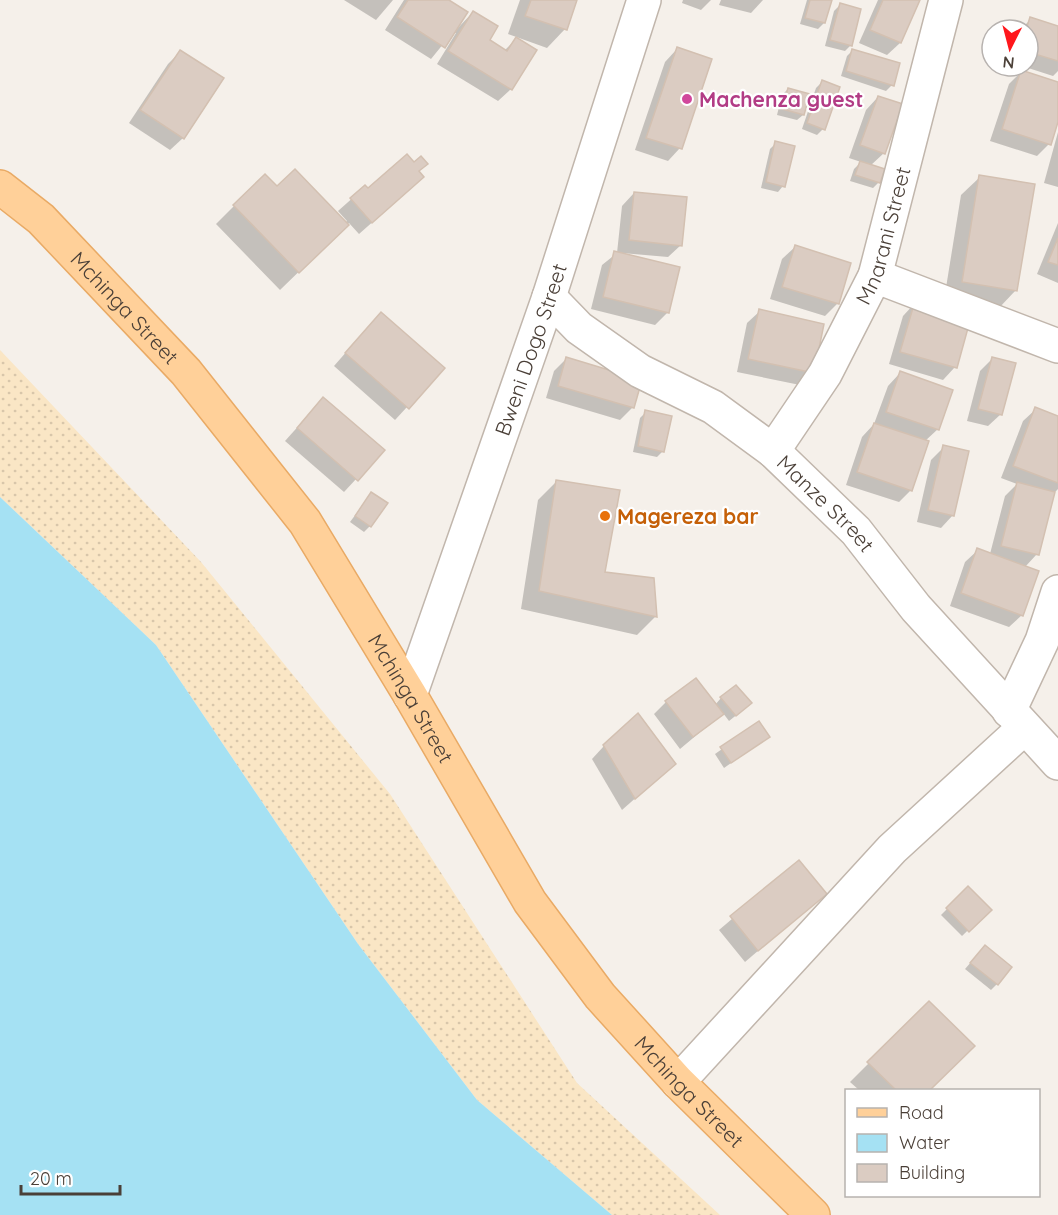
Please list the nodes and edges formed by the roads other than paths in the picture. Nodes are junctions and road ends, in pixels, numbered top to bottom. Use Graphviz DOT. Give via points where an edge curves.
graph roads {
  1 [pos="644,0"];
  2 [pos="946,0"];
  3 [pos="0,187"];
  4 [pos="875,276"];
  5 [pos="549,297"];
  6 [pos="1058,346"];
  7 [pos="773,451"];
  8 [pos="1058,592"];
  9 [pos="410,695"];
  10 [pos="1017,719"];
  11 [pos="1058,763"];
  12 [pos="678,1082"];
  13 [pos="813,1215"];
  1 -- 5 [label="street, Bweni Dogo Street"];
  2 -- 4 [label="street, Mnarani Street"];
  3 -- 9 [label="main road, Mchinga Street" via="41,219 186,372 305,522"];
  4 -- 6 [label="street"];
  4 -- 7 [label="street, Mnarani Street" via="825,374"];
  5 -- 7 [label="street, Manze Street" via="579,328 640,371 713,407"];
  5 -- 9 [label="street, Bweni Dogo Street"];
  7 -- 10 [label="street, Manze Street" via="856,531 916,608"];
  8 -- 10 [label="street"];
  9 -- 12 [label="main road, Mchinga Street" via="530,902 600,996"];
  10 -- 11 [label="street, Manze Street"];
  10 -- 12 [label="street"];
  12 -- 13 [label="main road, Mchinga Street"];
}
